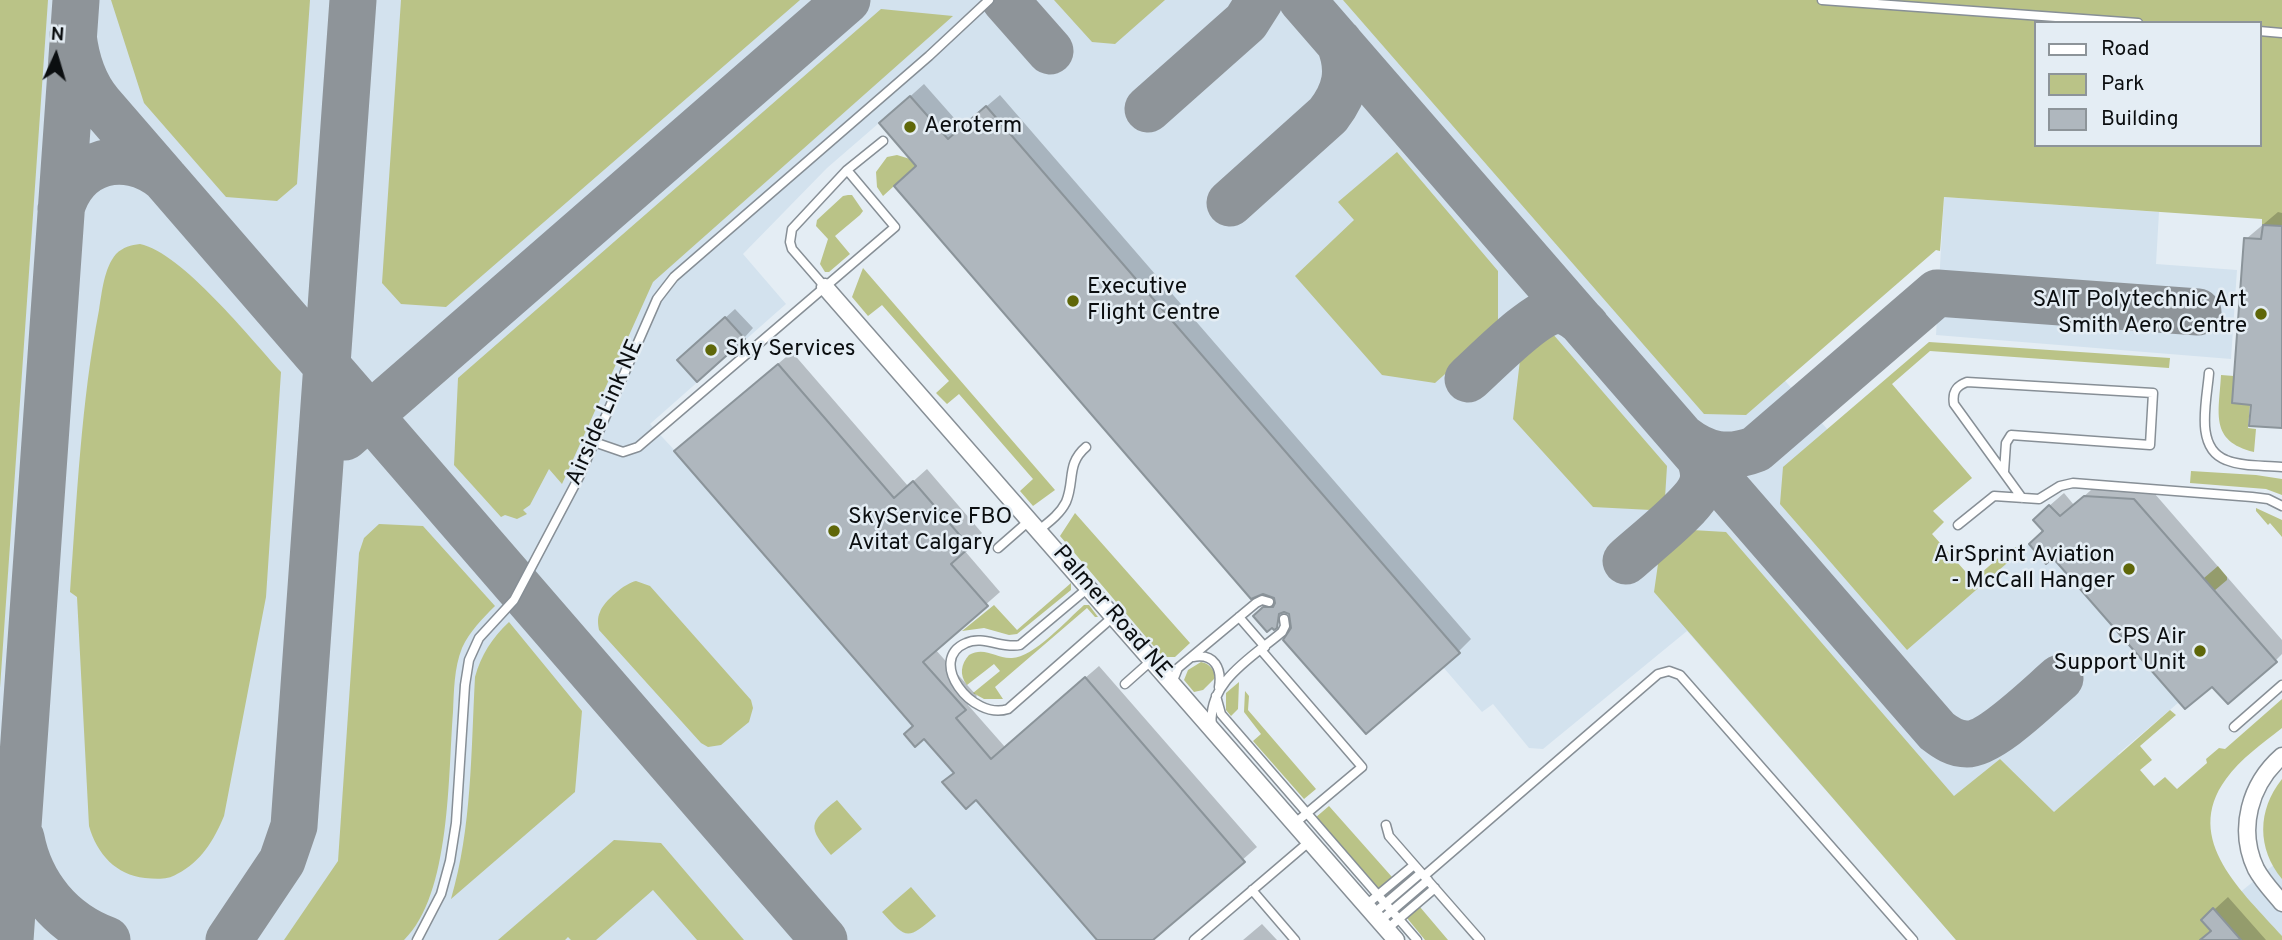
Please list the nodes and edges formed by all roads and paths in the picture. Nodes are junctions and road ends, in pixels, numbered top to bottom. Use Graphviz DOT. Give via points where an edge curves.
graph roads {
  1 [pos="989,0"];
  2 [pos="1822,0"];
  3 [pos="2111,21"];
  4 [pos="2261,32"];
  5 [pos="2282,33"];
  6 [pos="883,141"];
  7 [pos="847,170"];
  8 [pos="825,287"];
  9 [pos="2209,373"];
  10 [pos="594,442"];
  11 [pos="1086,447"];
  12 [pos="2282,467"];
  13 [pos="2004,472"];
  14 [pos="2022,498"];
  15 [pos="2282,506"];
  16 [pos="1035,525"];
  17 [pos="1958,525"];
  18 [pos="998,548"];
  19 [pos="1089,587"];
  20 [pos="1269,602"];
  21 [pos="1114,616"];
  22 [pos="1239,617"];
  23 [pos="1284,619"];
  24 [pos="1263,648"];
  25 [pos="1189,659"];
  26 [pos="1152,660"];
  27 [pos="1125,684"];
  28 [pos="2282,685"];
  29 [pos="1177,689"];
  30 [pos="1217,693"];
  31 [pos="2234,727"];
  32 [pos="1214,732"];
  33 [pos="2282,756"];
  34 [pos="1308,813"];
  35 [pos="1294,824"];
  36 [pos="1386,825"];
  37 [pos="1310,841"];
  38 [pos="1414,864"];
  39 [pos="1424,876"];
  40 [pos="1435,888"];
  41 [pos="1252,890"];
  42 [pos="2282,903"];
  43 [pos="1384,915"];
  44 [pos="417,940"];
  45 [pos="1194,940"];
  46 [pos="1295,940"];
  47 [pos="1417,940"];
  48 [pos="1480,940"];
  49 [pos="1913,940"];
  1 -- 10 [label="lane, Airside Link NE" via="674,277 648,316"];
  2 -- 3 [label="lane"];
  4 -- 5 [label="lane"];
  6 -- 7 [label="lane"];
  7 -- 8 [label="lane" via="791,235 792,249"];
  7 -- 8 [label="lane" via="895,228"];
  8 -- 10 [label="lane" via="638,447 623,452"];
  8 -- 16 [label="street, Palmer Road NE"];
  9 -- 12 [label="lane" via="2205,424 2210,446 2224,459"];
  10 -- 44 [label="lane, Airside Link NE" via="514,600 479,638 469,660 450,861 438,901"];
  11 -- 16 [label="lane" via="1074,460 1065,503 1054,518"];
  13 -- 13 [label="lane" via="1954,404 1954,391 1961,384 2153,393 2150,445 2011,435"];
  13 -- 14 [label="lane"];
  14 -- 15 [label="lane" via="2039,499 2073,483 2252,496"];
  14 -- 17 [label="lane" via="1994,496"];
  16 -- 18 [label="lane"];
  16 -- 19 [label="street, Palmer Road NE"];
  19 -- 21 [label="street, Palmer Road NE"];
  19 -- 21 [label="lane" via="1020,645 974,640 963,644 952,660 955,682 979,707 1008,709"];
  20 -- 22 [label="lane" via="1259,601"];
  21 -- 26 [label="street, Palmer Road NE"];
  22 -- 24 [label="lane"];
  22 -- 25 [label="lane"];
  23 -- 24 [label="lane" via="1284,629"];
  24 -- 30 [label="lane" via="1224,681"];
  24 -- 34 [label="lane" via="1362,767"];
  25 -- 29 [label="lane" via="1175,673"];
  25 -- 30 [label="lane" via="1204,656 1214,661 1220,676"];
  26 -- 27 [label="lane"];
  26 -- 29 [label="street, Palmer Road NE"];
  28 -- 31 [label="lane"];
  29 -- 32 [label="street, Palmer Road NE"];
  30 -- 32 [label="lane" via="1211,712"];
  30 -- 34 [label="lane" via="1221,714"];
  32 -- 35 [label="street, Palmer Road NE"];
  33 -- 42 [label="street" via="2255,791 2248,832 2257,871"];
  34 -- 35 [label="lane"];
  34 -- 43 [label="lane"];
  35 -- 37 [label="street, Palmer Road NE"];
  36 -- 38 [label="lane" via="1389,836"];
  37 -- 41 [label="lane"];
  37 -- 43 [label="street, Palmer Road NE"];
  38 -- 39 [label="lane"];
  38 -- 43 [label="lane"];
  39 -- 40 [label="lane"];
  39 -- 43 [label="lane"];
  39 -- 49 [label="lane" via="1658,674 1669,671 1680,675"];
  40 -- 43 [label="lane"];
  40 -- 48 [label="lane"];
  41 -- 45 [label="lane"];
  41 -- 46 [label="lane"];
  43 -- 47 [label="lane"];
}
